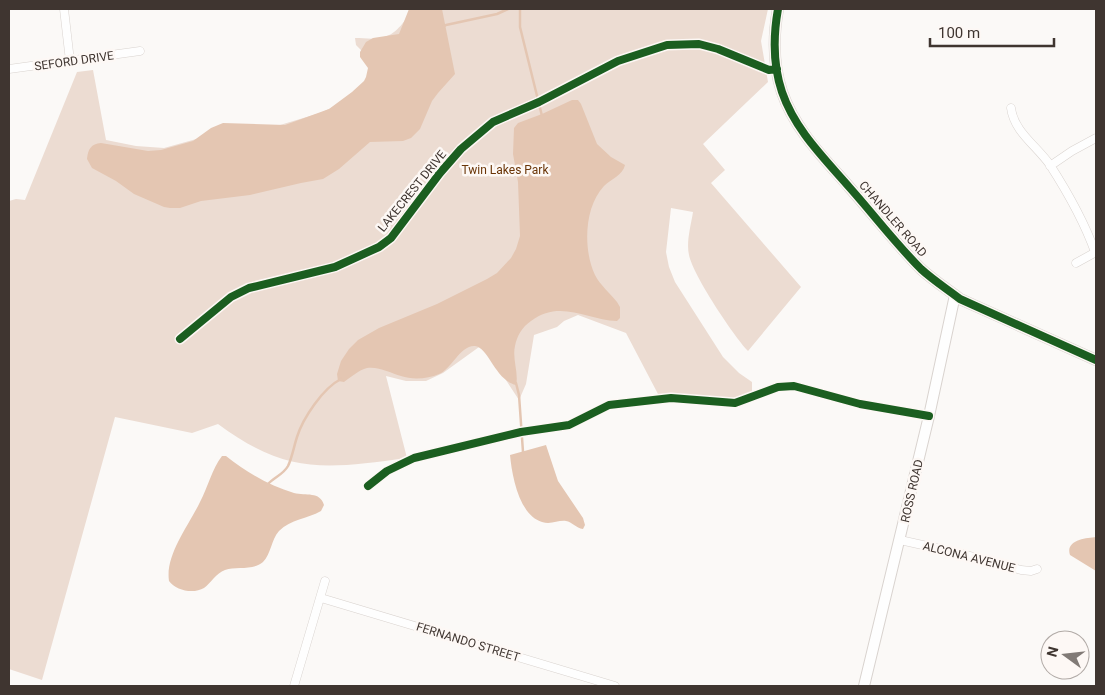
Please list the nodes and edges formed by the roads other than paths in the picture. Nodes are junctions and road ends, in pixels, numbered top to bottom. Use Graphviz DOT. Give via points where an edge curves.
graph roads {
  1 [pos="64,9"];
  2 [pos="778,9"];
  3 [pos="140,51"];
  4 [pos="70,61"];
  5 [pos="777,69"];
  6 [pos="9,70"];
  7 [pos="1011,108"];
  8 [pos="1096,138"];
  9 [pos="1050,166"];
  10 [pos="1096,252"];
  11 [pos="1076,263"];
  12 [pos="954,295"];
  13 [pos="180,339"];
  14 [pos="1096,360"];
  15 [pos="929,416"];
  16 [pos="368,486"];
  17 [pos="900,540"];
  18 [pos="1037,569"];
  19 [pos="325,581"];
  20 [pos="320,598"];
  21 [pos="294,686"];
  22 [pos="615,686"];
  23 [pos="864,686"];
  1 -- 4 [label="street"];
  2 -- 5 [label="street, CHANDLER ROAD" via="774,44"];
  3 -- 4 [label="street, SEFORD DRIVE"];
  4 -- 6 [label="street, SEFORD DRIVE"];
  5 -- 12 [label="street, CHANDLER ROAD" via="782,92 801,130 922,269"];
  5 -- 13 [label="street, LAKECREST DRIVE" via="769,70 707,45 688,44 666,45 618,61 493,122 461,149 391,238 379,247 335,267 249,288 231,297"];
  7 -- 9 [label="street" via="1015,124"];
  8 -- 9 [label="street"];
  9 -- 10 [label="street" via="1074,204"];
  10 -- 11 [label="street"];
  12 -- 14 [label="street, CHANDLER ROAD"];
  12 -- 15 [label="street, ROSS ROAD"];
  15 -- 16 [label="street" via="860,404 794,386 778,387 734,403 671,398 609,405 570,425 522,432 414,458 387,471"];
  15 -- 17 [label="street, ROSS ROAD"];
  17 -- 18 [label="street, ALCONA AVENUE" via="1021,570"];
  17 -- 23 [label="street, ROSS ROAD"];
  19 -- 20 [label="street"];
  20 -- 21 [label="street"];
  20 -- 22 [label="street, FERNANDO STREET"];
}
